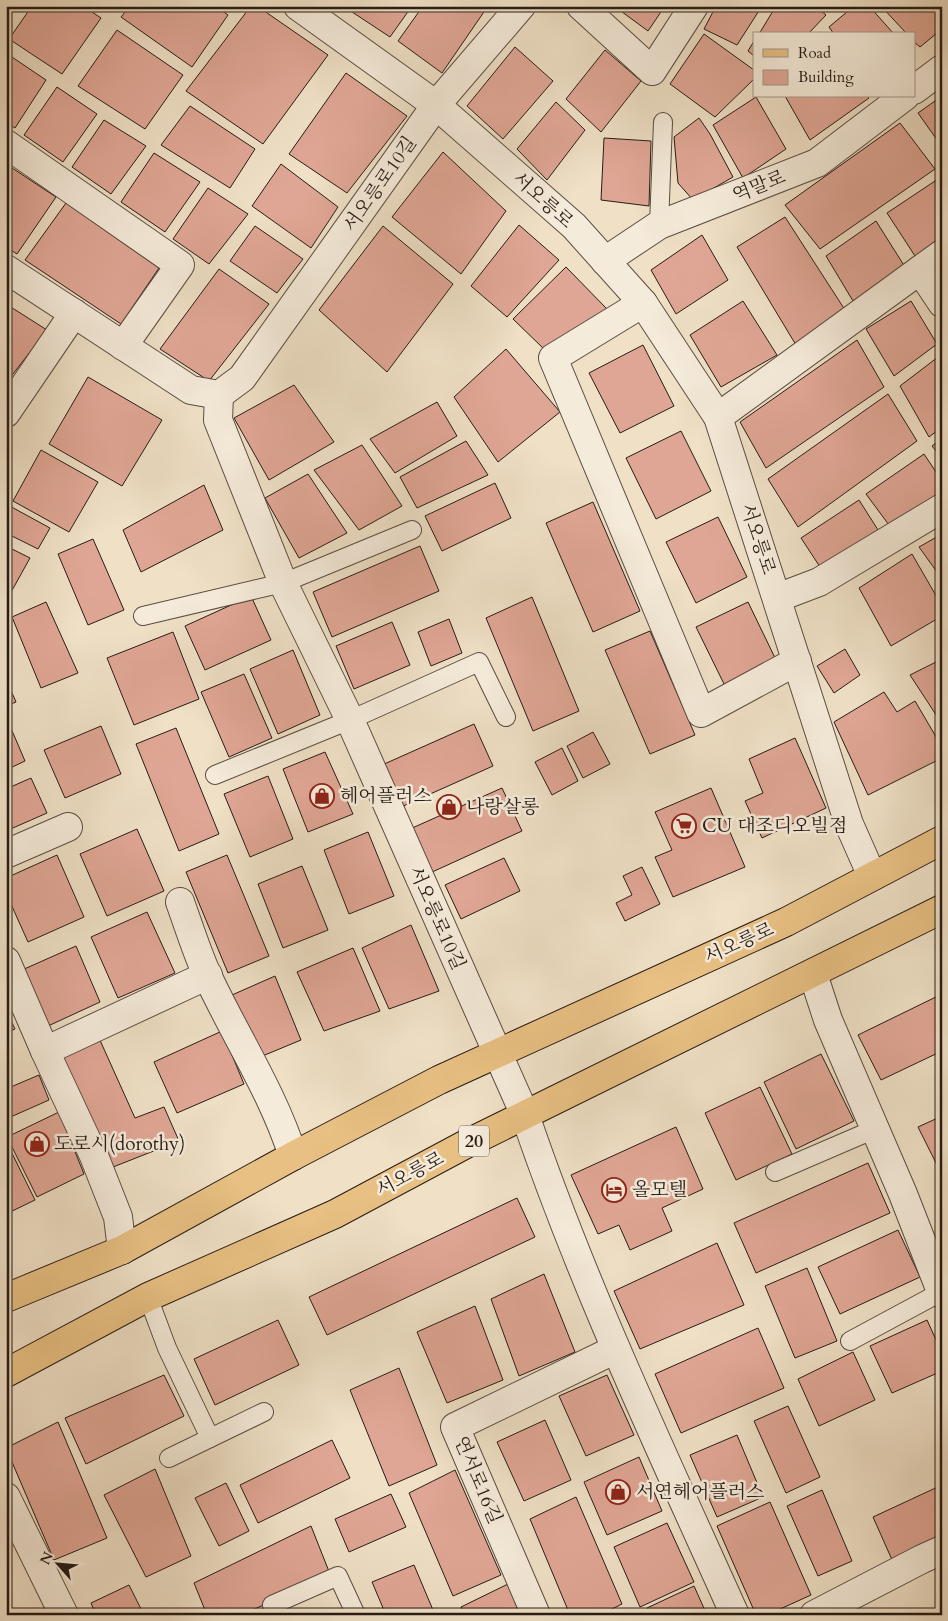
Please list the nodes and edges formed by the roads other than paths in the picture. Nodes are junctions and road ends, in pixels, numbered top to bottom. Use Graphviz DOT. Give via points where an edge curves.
graph roads {
  1 [pos="298,6"];
  2 [pos="521,6"];
  3 [pos="581,6"];
  4 [pos="694,6"];
  5 [pos="942,69"];
  6 [pos="916,88"];
  7 [pos="902,98"];
  8 [pos="436,105"];
  9 [pos="663,122"];
  10 [pos="6,144"];
  11 [pos="659,225"];
  12 [pos="942,254"];
  13 [pos="605,261"];
  14 [pos="6,269"];
  15 [pos="920,270"];
  16 [pos="643,302"];
  17 [pos="942,303"];
  18 [pos="74,313"];
  19 [pos="123,346"];
  20 [pos="219,395"];
  21 [pos="6,413"];
  22 [pos="718,417"];
  23 [pos="942,508"];
  24 [pos="412,530"];
  25 [pos="283,583"];
  26 [pos="777,598"];
  27 [pos="143,616"];
  28 [pos="797,661"];
  29 [pos="506,717"];
  30 [pos="350,720"];
  31 [pos="215,775"];
  32 [pos="68,827"];
  33 [pos="942,840"];
  34 [pos="6,854"];
  35 [pos="872,876"];
  36 [pos="180,902"];
  37 [pos="942,909"];
  38 [pos="6,961"];
  39 [pos="813,974"];
  40 [pos="208,976"];
  41 [pos="45,1051"];
  42 [pos="497,1052"];
  43 [pos="525,1115"];
  44 [pos="875,1129"];
  45 [pos="294,1156"];
  46 [pos="775,1172"];
  47 [pos="122,1250"];
  48 [pos="941,1293"];
  49 [pos="6,1298"];
  50 [pos="148,1298"];
  51 [pos="850,1342"];
  52 [pos="616,1349"];
  53 [pos="6,1373"];
  54 [pos="264,1412"];
  55 [pos="210,1438"];
  56 [pos="169,1458"];
  57 [pos="6,1497"];
  58 [pos="942,1550"];
  59 [pos="272,1604"];
  60 [pos="64,1615"];
  61 [pos="356,1615"];
  62 [pos="536,1615"];
  63 [pos="735,1615"];
  64 [pos="814,1615"];
  1 -- 8 [label="street"];
  2 -- 8 [label="street"];
  3 -- 4 [label="street" via="652,71"];
  5 -- 6 [label="street"];
  7 -- 11 [label="street, 역말로" via="817,163"];
  8 -- 13 [label="street, 서오릉로" via="574,226"];
  8 -- 20 [label="street, 서오릉로10길" via="242,378"];
  9 -- 11 [label="lane"];
  10 -- 19 [label="street" via="180,265"];
  11 -- 13 [label="street, 역말로"];
  12 -- 15 [label="street"];
  13 -- 16 [label="street, 서오릉로"];
  14 -- 18 [label="street"];
  15 -- 17 [label="street"];
  15 -- 22 [label="street"];
  16 -- 22 [label="street, 서오릉로"];
  16 -- 28 [label="street" via="553,358 701,713"];
  18 -- 19 [label="street"];
  18 -- 21 [label="street"];
  19 -- 20 [label="street" via="191,390"];
  20 -- 25 [label="street, 서오릉로10길" via="218,420"];
  22 -- 26 [label="street, 서오릉로"];
  23 -- 26 [label="street" via="819,582"];
  24 -- 25 [label="lane"];
  25 -- 27 [label="lane"];
  25 -- 30 [label="street, 서오릉로10길"];
  26 -- 28 [label="street, 서오릉로"];
  28 -- 35 [label="street, 서오릉로" via="849,824"];
  29 -- 30 [label="lane" via="479,662"];
  30 -- 31 [label="lane"];
  30 -- 42 [label="street, 서오릉로10길"];
  32 -- 34 [label="street"];
  33 -- 35 [label="main road, 서오릉로"];
  35 -- 42 [label="main road, 서오릉로" via="786,922"];
  36 -- 40 [label="street"];
  37 -- 39 [label="main road, 서오릉로 / 20"];
  38 -- 41 [label="street"];
  39 -- 43 [label="main road, 서오릉로 / 20"];
  39 -- 44 [label="street" via="828,1020"];
  40 -- 41 [label="street"];
  40 -- 45 [label="street" via="270,1099"];
  41 -- 47 [label="street" via="94,1156 118,1217"];
  42 -- 43 [label="street, 서오릉로10길"];
  42 -- 45 [label="main road, 서오릉로"];
  43 -- 50 [label="main road, 서오릉로 / 20" via="335,1214"];
  43 -- 52 [label="street"];
  44 -- 46 [label="lane"];
  44 -- 48 [label="street"];
  45 -- 47 [label="main road, 서오릉로"];
  47 -- 49 [label="main road, 서오릉로"];
  48 -- 51 [label="lane"];
  50 -- 53 [label="main road, 서오릉로 / 20"];
  50 -- 55 [label="lane" via="167,1348"];
  52 -- 62 [label="street, 연서로16길" via="455,1427"];
  52 -- 63 [label="street"];
  54 -- 55 [label="lane"];
  55 -- 56 [label="lane"];
  57 -- 60 [label="street"];
  58 -- 64 [label="street"];
  59 -- 61 [label="lane" via="338,1576"];
}
